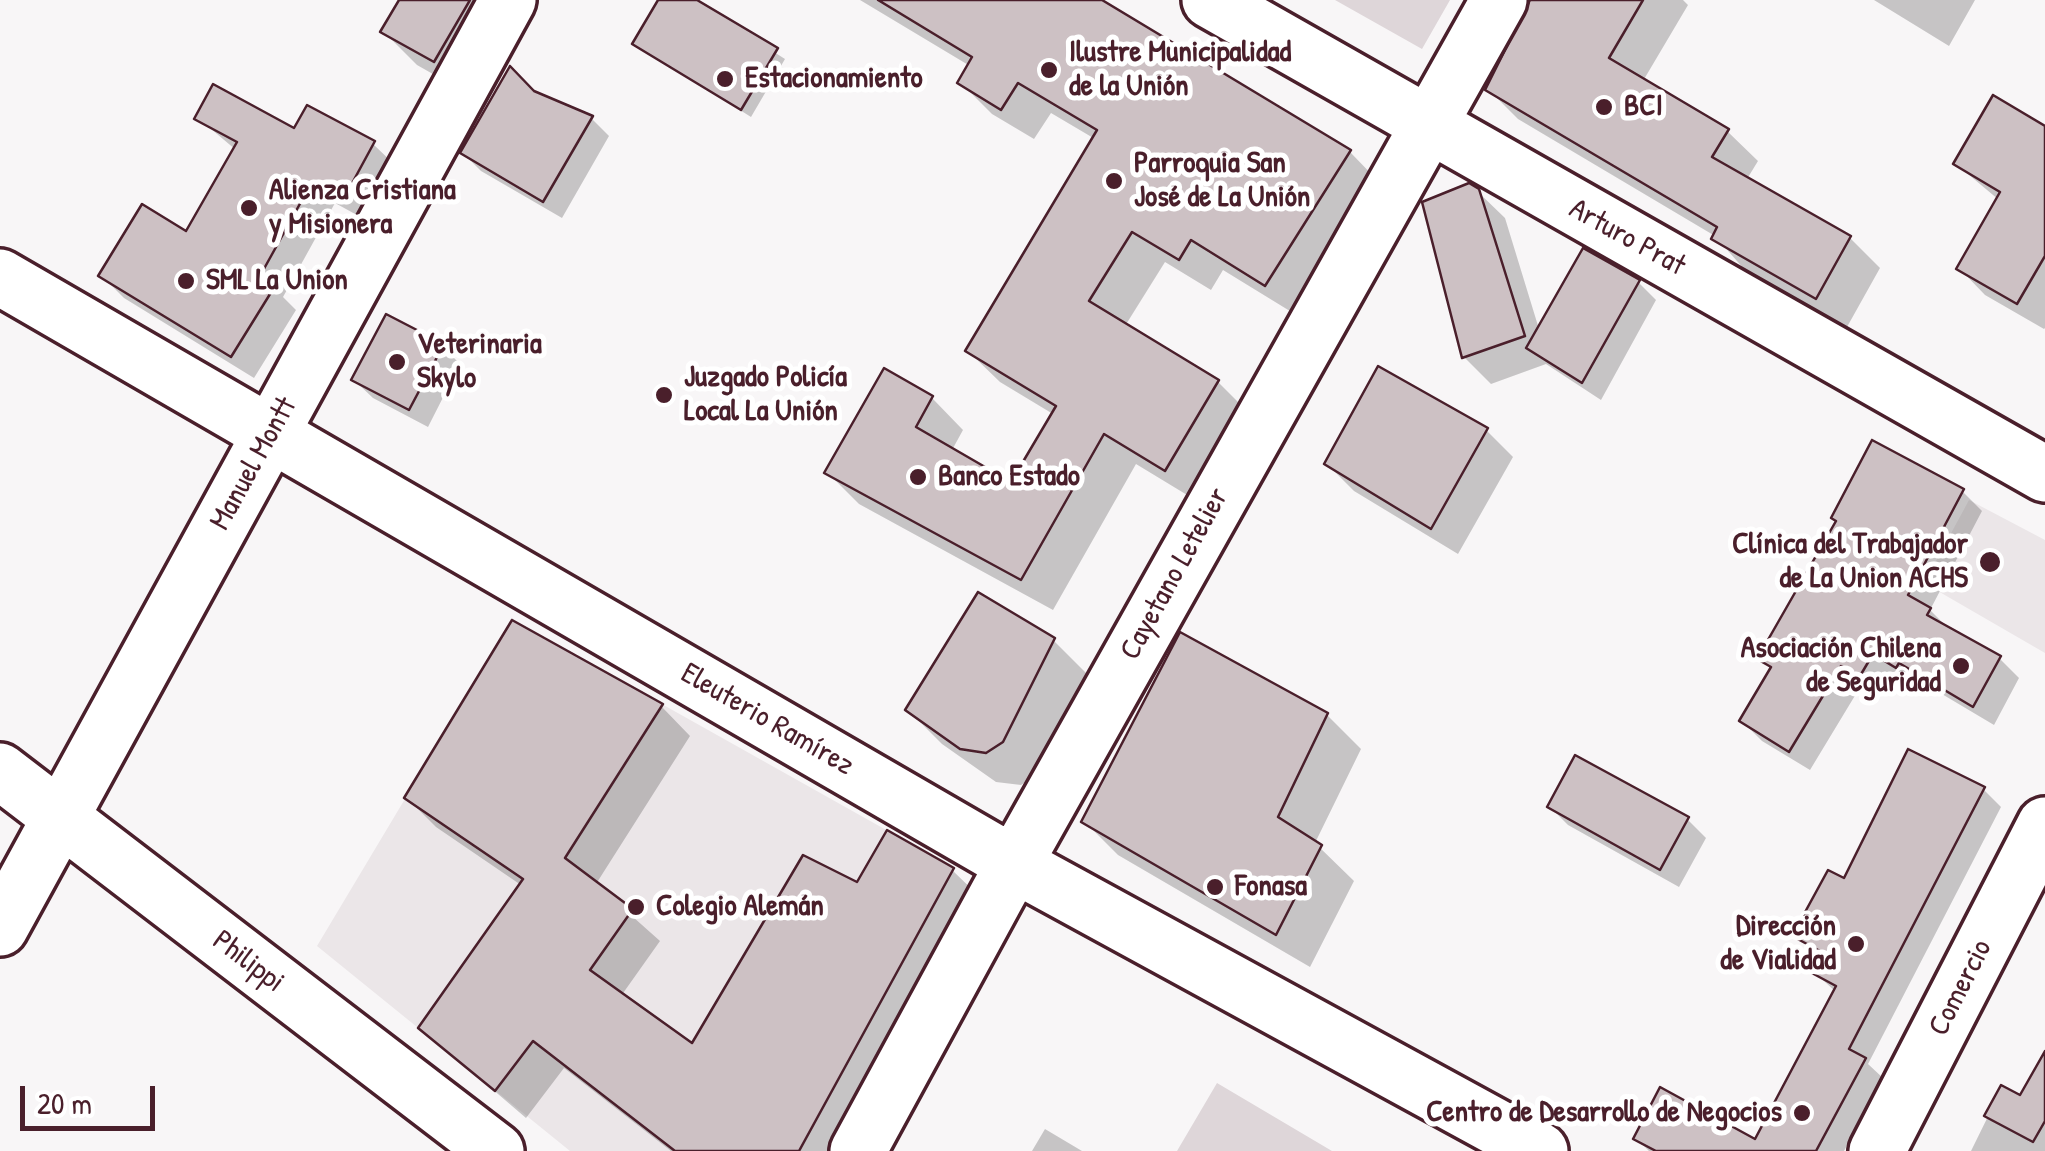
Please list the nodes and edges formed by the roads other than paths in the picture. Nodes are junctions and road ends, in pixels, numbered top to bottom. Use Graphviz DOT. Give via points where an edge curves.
graph roads {
  1 [pos="508,0"];
  2 [pos="1210,0"];
  3 [pos="1499,0"];
  4 [pos="1429,126"];
  5 [pos="0,278"];
  6 [pos="272,431"];
  7 [pos="2045,474"];
  8 [pos="0,771"];
  9 [pos="61,819"];
  10 [pos="2045,824"];
  11 [pos="1014,864"];
  12 [pos="0,928"];
  13 [pos="496,1151"];
  14 [pos="858,1151"];
  15 [pos="1540,1151"];
  16 [pos="1877,1151"];
  1 -- 6 [label="main road, Manuel Montt"];
  2 -- 4 [label="main road, Arturo Prat"];
  3 -- 4 [label="main road, Cayetano Letelier"];
  4 -- 7 [label="main road, Arturo Prat"];
  4 -- 11 [label="main road, Cayetano Letelier"];
  5 -- 6 [label="main road, Eleuterio Ramírez"];
  6 -- 9 [label="main road, Manuel Montt"];
  6 -- 11 [label="main road, Eleuterio Ramírez"];
  8 -- 9 [label="main road, Philippi"];
  9 -- 12 [label="main road, Manuel Montt"];
  9 -- 13 [label="main road, Philippi"];
  10 -- 16 [label="main road, Comercio"];
  11 -- 14 [label="main road, Cayetano Letelier"];
  11 -- 15 [label="main road, Eleuterio Ramírez"];
}
